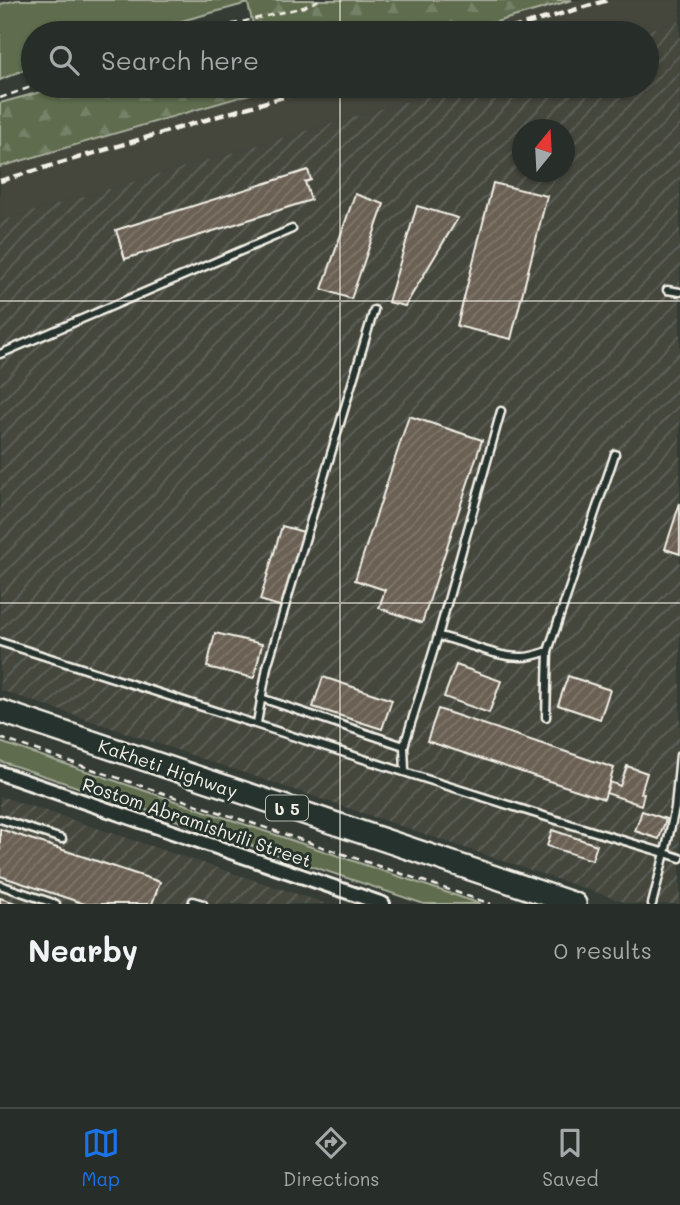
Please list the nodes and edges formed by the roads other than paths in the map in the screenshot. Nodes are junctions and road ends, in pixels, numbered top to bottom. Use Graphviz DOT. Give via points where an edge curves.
graph roads {
  1 [pos="292,229"];
  2 [pos="667,290"];
  3 [pos="680,292"];
  4 [pos="374,310"];
  5 [pos="0,354"];
  6 [pos="501,411"];
  7 [pos="615,454"];
  8 [pos="438,636"];
  9 [pos="0,642"];
  10 [pos="548,651"];
  11 [pos="261,698"];
  12 [pos="0,711"];
  13 [pos="546,717"];
  14 [pos="257,723"];
  15 [pos="404,746"];
  16 [pos="680,755"];
  17 [pos="405,771"];
  18 [pos="0,773"];
  19 [pos="0,818"];
  20 [pos="62,839"];
  21 [pos="665,853"];
  22 [pos="680,858"];
  23 [pos="0,885"];
  24 [pos="56,904"];
  25 [pos="192,904"];
  26 [pos="203,904"];
  27 [pos="383,904"];
  28 [pos="575,904"];
  29 [pos="652,904"];
  1 -- 5 [label="lane"];
  2 -- 3 [label="lane"];
  4 -- 11 [label="lane"];
  6 -- 8 [label="lane"];
  7 -- 10 [label="lane"];
  8 -- 10 [label="lane" via="506,656 522,658"];
  8 -- 15 [label="lane"];
  9 -- 14 [label="lane"];
  10 -- 13 [label="lane"];
  11 -- 14 [label="lane"];
  11 -- 15 [label="lane"];
  12 -- 28 [label="highway, Kakheti Highway / ს 5"];
  14 -- 17 [label="lane"];
  15 -- 17 [label="lane"];
  16 -- 21 [label="lane"];
  17 -- 21 [label="lane"];
  18 -- 27 [label="street, Rostom Abramishvili Street"];
  19 -- 20 [label="lane"];
  21 -- 22 [label="lane"];
  21 -- 29 [label="lane"];
  23 -- 24 [label="lane"];
  25 -- 26 [label="lane"];
}
